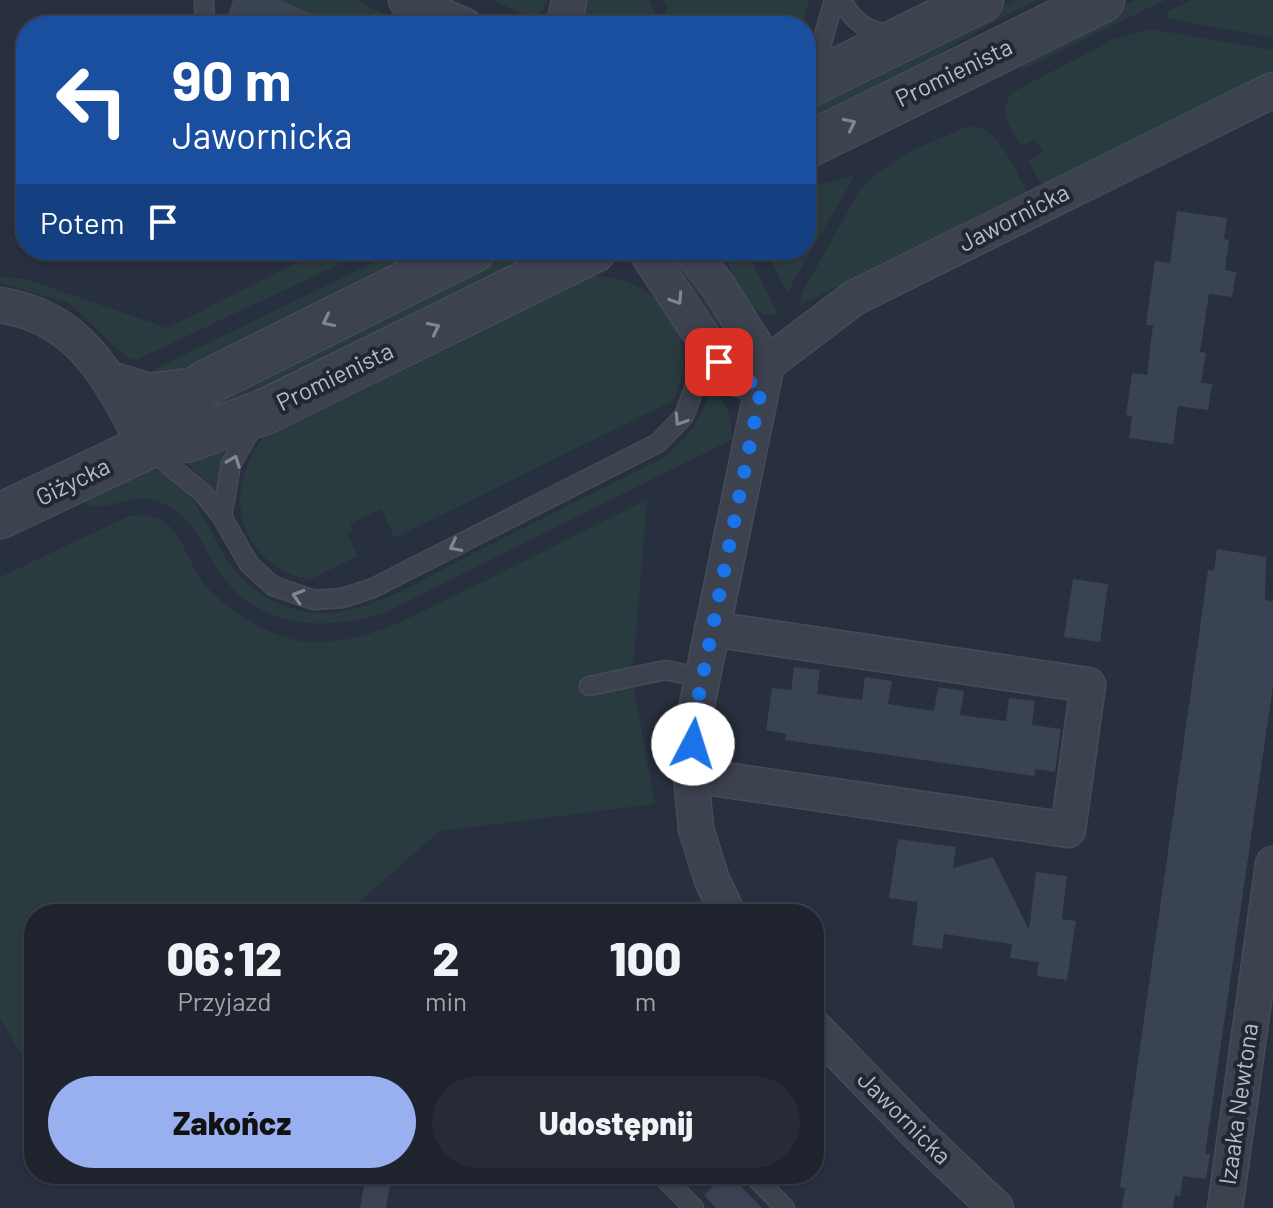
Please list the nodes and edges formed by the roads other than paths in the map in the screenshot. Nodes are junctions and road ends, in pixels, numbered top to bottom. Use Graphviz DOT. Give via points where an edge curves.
graph roads {
  1 [pos="406,0"];
  2 [pos="834,0"];
  3 [pos="842,0"];
  4 [pos="981,0"];
  5 [pos="1102,0"];
  6 [pos="442,16"];
  7 [pos="923,29"];
  8 [pos="816,62"];
  9 [pos="816,81"];
  10 [pos="1273,90"];
  11 [pos="816,141"];
  12 [pos="453,260"];
  13 [pos="574,260"];
  14 [pos="652,260"];
  15 [pos="698,260"];
  16 [pos="717,260"];
  17 [pos="718,286"];
  18 [pos="0,305"];
  19 [pos="709,347"];
  20 [pos="764,374"];
  21 [pos="110,379"];
  22 [pos="204,384"];
  23 [pos="264,412"];
  24 [pos="146,447"];
  25 [pos="0,516"];
  26 [pos="222,517"];
  27 [pos="712,629"];
  28 [pos="702,678"];
  29 [pos="589,686"];
  30 [pos="691,775"];
  31 [pos="1273,864"];
  32 [pos="723,904"];
  33 [pos="1263,1001"];
  34 [pos="824,1038"];
  35 [pos="670,1184"];
  36 [pos="762,1184"];
  37 [pos="694,1208"];
  38 [pos="785,1208"];
  39 [pos="996,1208"];
  40 [pos="1225,1208"];
  1 -- 6 [label="street"];
  2 -- 8 [label="lane"];
  3 -- 7 [label="lane" via="850,16 875,32 893,35"];
  4 -- 7 [label="street"];
  11 -- 5 [label="street, Promienista, one-way"];
  7 -- 9 [label="street"];
  10 -- 20 [label="street, Jawornicka" via="854,298"];
  12 -- 22 [label="street, one-way"];
  23 -- 13 [label="street, Promienista, one-way"];
  14 -- 19 [label="street, one-way"];
  15 -- 17 [label="street"];
  16 -- 17 [label="street"];
  17 -- 20 [label="street"];
  18 -- 21 [label="street" via="28,310 57,324"];
  19 -- 20 [label="street" via="729,377"];
  19 -- 26 [label="lane, one-way" via="684,416 664,439 353,596 314,600 273,586 249,564"];
  20 -- 27 [label="street"];
  21 -- 22 [label="street" via="149,391"];
  21 -- 24 [label="street"];
  22 -- 24 [label="street"];
  23 -- 24 [label="street, Promienista" via="189,439"];
  26 -- 23 [label="lane, one-way" via="235,454"];
  24 -- 25 [label="street, Giżycka"];
  24 -- 26 [label="lane" via="177,469"];
  27 -- 28 [label="street"];
  27 -- 30 [label="street" via="1088,685 1068,830"];
  28 -- 29 [label="lane" via="666,670"];
  28 -- 30 [label="street"];
  30 -- 32 [label="street" via="696,829"];
  31 -- 33 [label="street, Izaaka Newtona"];
  33 -- 40 [label="street, Izaaka Newtona"];
  34 -- 39 [label="street, Jawornicka"];
  35 -- 37 [label="lane"];
  36 -- 38 [label="lane"];
}
